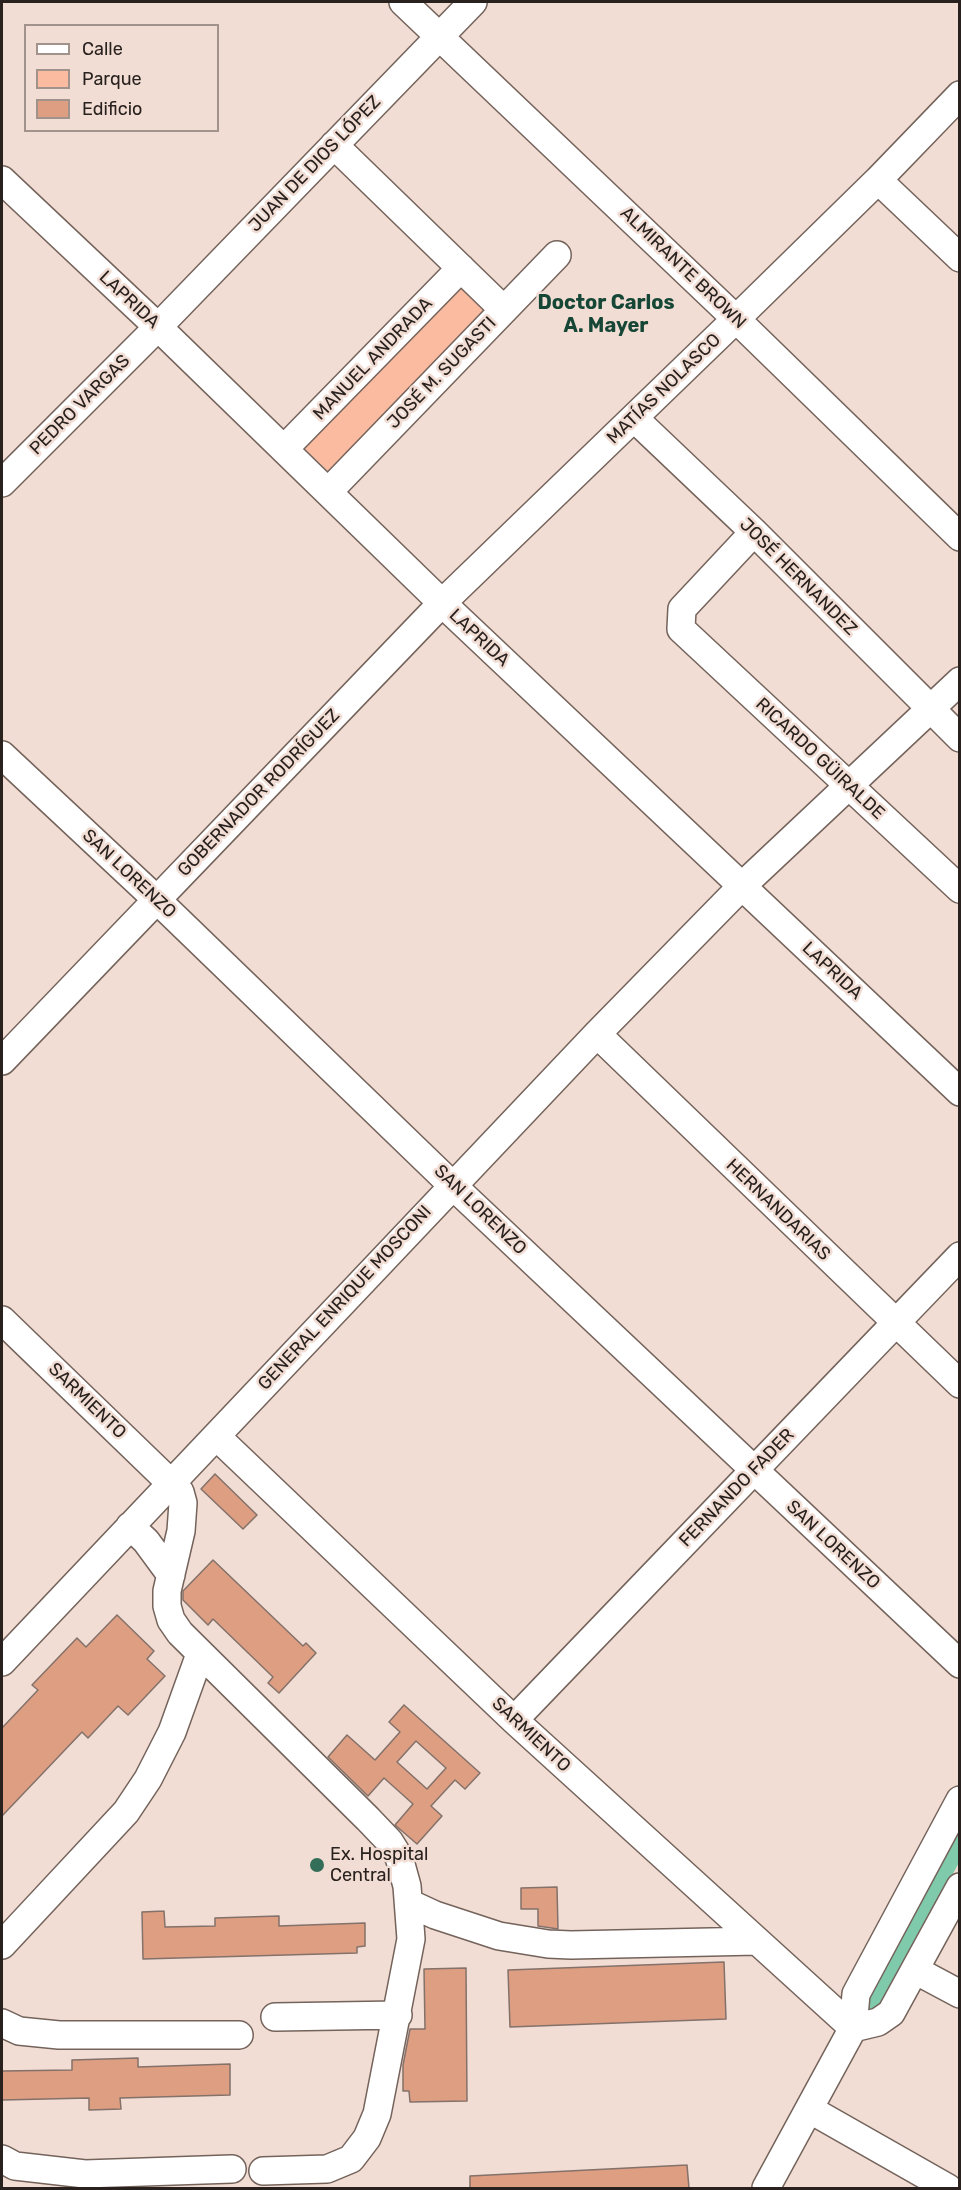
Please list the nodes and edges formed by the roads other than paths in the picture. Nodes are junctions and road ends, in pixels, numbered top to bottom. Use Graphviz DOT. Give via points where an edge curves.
graph roads {
  1 [pos="403,2"];
  2 [pos="473,2"];
  3 [pos="440,36"];
  4 [pos="960,95"];
  5 [pos="334,145"];
  6 [pos="2,180"];
  7 [pos="878,180"];
  8 [pos="557,255"];
  9 [pos="960,258"];
  10 [pos="461,268"];
  11 [pos="504,309"];
  12 [pos="736,319"];
  13 [pos="158,327"];
  14 [pos="634,418"];
  15 [pos="284,449"];
  16 [pos="2,483"];
  17 [pos="328,492"];
  18 [pos="754,532"];
  19 [pos="960,537"];
  20 [pos="442,603"];
  21 [pos="960,681"];
  22 [pos="930,710"];
  23 [pos="960,738"];
  24 [pos="2,755"];
  25 [pos="849,787"];
  26 [pos="742,886"];
  27 [pos="960,889"];
  28 [pos="156,899"];
  29 [pos="597,1034"];
  30 [pos="2,1061"];
  31 [pos="948,1072"];
  32 [pos="960,1092"];
  33 [pos="452,1185"];
  34 [pos="960,1256"];
  35 [pos="2,1320"];
  36 [pos="895,1324"];
  37 [pos="960,1384"];
  38 [pos="216,1436"];
  39 [pos="754,1470"];
  40 [pos="172,1483"];
  41 [pos="130,1526"];
  42 [pos="171,1575"];
  43 [pos="200,1654"];
  44 [pos="2,1662"];
  45 [pos="960,1665"];
  46 [pos="514,1720"];
  47 [pos="960,1800"];
  48 [pos="960,1887"];
  49 [pos="409,1903"];
  50 [pos="757,1941"];
  51 [pos="2,1945"];
  52 [pos="915,1970"];
  53 [pos="960,1994"];
  54 [pos="398,2014"];
  55 [pos="275,2017"];
  56 [pos="2,2023"];
  57 [pos="853,2028"];
  58 [pos="239,2035"];
  59 [pos="809,2109"];
  60 [pos="2,2160"];
  61 [pos="232,2169"];
  62 [pos="263,2171"];
  63 [pos="91,2181"];
  64 [pos="766,2188"];
  65 [pos="948,2188"];
  1 -- 3 [label="street, ALMIRANTE BROWN"];
  2 -- 3 [label="street, JUAN DE DIOS LÓPEZ"];
  3 -- 5 [label="street, JUAN DE DIOS LÓPEZ"];
  3 -- 12 [label="street, ALMIRANTE BROWN"];
  4 -- 7 [label="street, MATÍAS NOLASCO"];
  5 -- 10 [label="street"];
  5 -- 13 [label="street, JUAN DE DIOS LÓPEZ"];
  6 -- 13 [label="street, LAPRIDA"];
  7 -- 9 [label="street"];
  7 -- 12 [label="street, MATÍAS NOLASCO"];
  8 -- 11 [label="street, JOSÉ M. SUGASTI"];
  10 -- 11 [label="street"];
  10 -- 15 [label="street, MANUEL ANDRADA"];
  11 -- 17 [label="street, JOSÉ M. SUGASTI"];
  12 -- 14 [label="street, MATÍAS NOLASCO"];
  12 -- 19 [label="street, ALMIRANTE BROWN"];
  13 -- 15 [label="street, LAPRIDA"];
  13 -- 16 [label="street, PEDRO VARGAS"];
  14 -- 18 [label="street, JOSÉ HERNANDEZ"];
  14 -- 20 [label="street, MATÍAS NOLASCO"];
  15 -- 17 [label="street, LAPRIDA"];
  17 -- 20 [label="street, LAPRIDA"];
  18 -- 22 [label="street, JOSÉ HERNANDEZ"];
  18 -- 25 [label="street, RICARDO GÜIRALDE" via="682,609 681,629"];
  20 -- 26 [label="street, LAPRIDA"];
  20 -- 28 [label="street, GOBERNADOR RODRÍGUEZ"];
  21 -- 22 [label="street, GENERAL ENRIQUE MOSCONI"];
  22 -- 23 [label="street, JOSÉ HERNANDEZ"];
  22 -- 25 [label="street, GENERAL ENRIQUE MOSCONI"];
  24 -- 28 [label="street, SAN LORENZO"];
  25 -- 26 [label="street, GENERAL ENRIQUE MOSCONI"];
  25 -- 27 [label="street, RICARDO GÜIRALDE"];
  26 -- 29 [label="street, GENERAL ENRIQUE MOSCONI"];
  26 -- 31 [label="street, LAPRIDA"];
  28 -- 30 [label="street, GOBERNADOR RODRÍGUEZ"];
  28 -- 33 [label="street, SAN LORENZO"];
  29 -- 33 [label="street, GENERAL ENRIQUE MOSCONI"];
  29 -- 36 [label="street, HERNANDARIAS"];
  31 -- 32 [label="street, LAPRIDA"];
  33 -- 38 [label="street, GENERAL ENRIQUE MOSCONI"];
  33 -- 39 [label="street, SAN LORENZO"];
  34 -- 36 [label="street, FERNANDO FADER"];
  35 -- 40 [label="street, SARMIENTO"];
  36 -- 37 [label="street, HERNANDARIAS"];
  36 -- 39 [label="street, FERNANDO FADER"];
  38 -- 40 [label="street, GENERAL ENRIQUE MOSCONI"];
  38 -- 46 [label="street, SARMIENTO"];
  39 -- 45 [label="street, SAN LORENZO"];
  39 -- 46 [label="street, FERNANDO FADER"];
  40 -- 41 [label="street, GENERAL ENRIQUE MOSCONI"];
  40 -- 42 [label="street" via="183,1503"];
  41 -- 42 [label="street"];
  41 -- 44 [label="street, GENERAL ENRIQUE MOSCONI"];
  42 -- 43 [label="street" via="167,1591 171,1620"];
  43 -- 49 [label="street" via="389,1841 399,1857"];
  43 -- 51 [label="street" via="164,1750 126,1812"];
  46 -- 50 [label="street, SARMIENTO"];
  47 -- 57 [label="street" via="856,1994"];
  48 -- 52 [label="street"];
  49 -- 50 [label="street" via="499,1936 548,1944"];
  49 -- 54 [label="street" via="411,1939"];
  50 -- 57 [label="street, SARMIENTO"];
  52 -- 53 [label="street"];
  52 -- 57 [label="street" via="891,2013 878,2022"];
  54 -- 55 [label="street"];
  54 -- 62 [label="street" via="377,2114 368,2138 351,2158 327,2169"];
  56 -- 58 [label="street" via="19,2031 58,2035"];
  57 -- 59 [label="street"];
  59 -- 64 [label="street"];
  59 -- 65 [label="street"];
  60 -- 63 [label="street"];
  61 -- 63 [label="street"];
}
